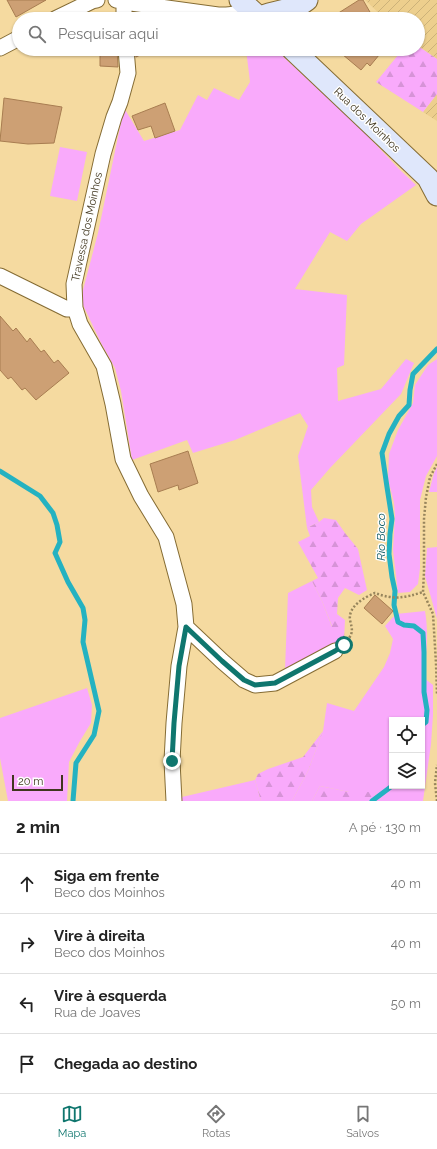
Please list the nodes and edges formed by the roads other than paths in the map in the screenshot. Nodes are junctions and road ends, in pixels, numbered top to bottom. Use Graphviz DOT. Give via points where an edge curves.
graph roads {
  1 [pos="98,0"];
  2 [pos="121,1"];
  3 [pos="298,9"];
  4 [pos="252,11"];
  5 [pos="69,12"];
  6 [pos="123,12"];
  7 [pos="202,12"];
  8 [pos="12,42"];
  9 [pos="0,48"];
  10 [pos="127,56"];
  11 [pos="299,56"];
  12 [pos="437,195"];
  13 [pos="0,276"];
  14 [pos="74,308"];
  15 [pos="186,627"];
  16 [pos="335,651"];
  17 [pos="174,801"];
  1 -- 5 [label="street"];
  2 -- 6 [label="street"];
  2 -- 7 [label="street"];
  3 -- 4 [label="main road"];
  8 -- 9 [label="street"];
  10 -- 14 [label="street, Travessa dos Moinhos" via="128,73 104,154 74,284"];
  11 -- 12 [label="main road, Rua dos Moinhos" via="428,178"];
  13 -- 14 [label="street" via="67,309"];
  14 -- 15 [label="street, Travessa dos Moinhos" via="80,324 104,366 123,459 141,496 166,537 184,604"];
  15 -- 16 [label="street" via="244,680 255,685 275,683"];
  15 -- 17 [label="street, Travessa dos Moinhos" via="179,666 174,723"];
}
